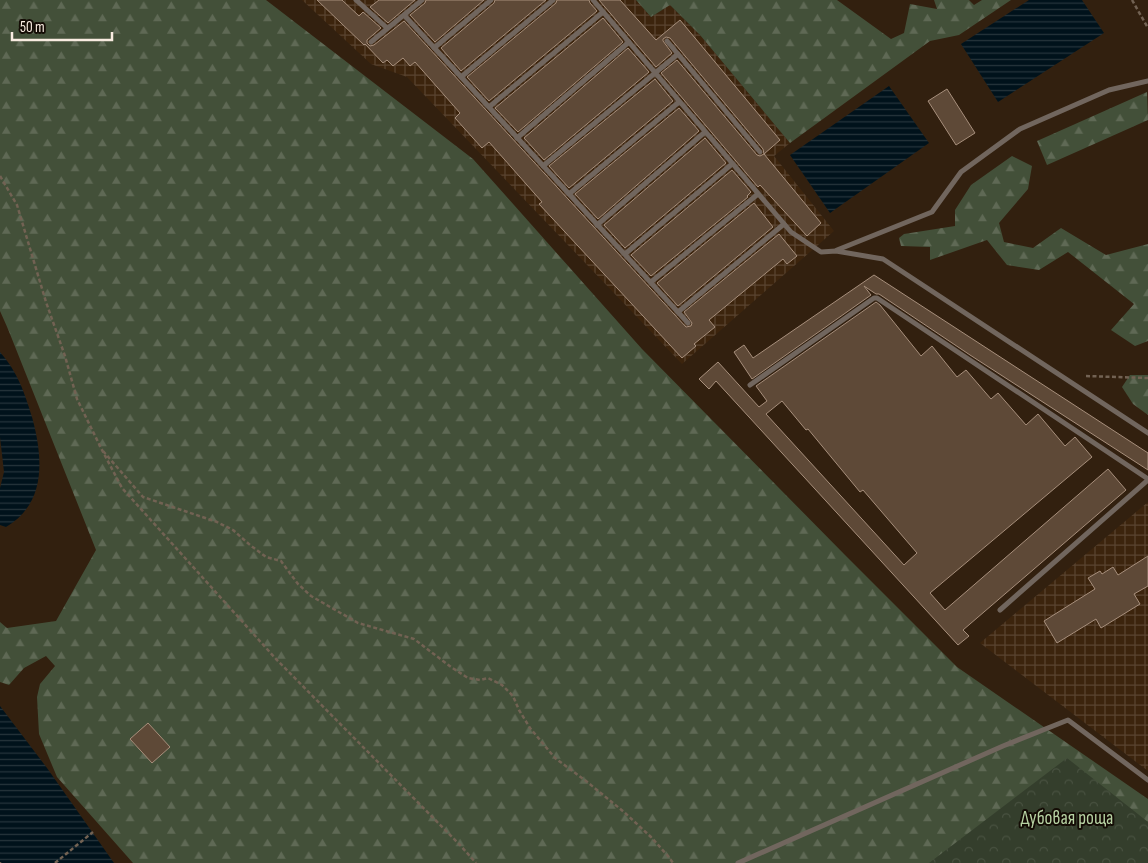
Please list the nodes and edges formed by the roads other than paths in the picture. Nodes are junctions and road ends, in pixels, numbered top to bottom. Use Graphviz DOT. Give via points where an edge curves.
graph roads {
  1 [pos="422,0"];
  2 [pos="491,0"];
  3 [pos="553,0"];
  4 [pos="593,0"];
  5 [pos="360,1"];
  6 [pos="603,12"];
  7 [pos="404,15"];
  8 [pos="387,28"];
  9 [pos="667,41"];
  10 [pos="371,42"];
  11 [pos="629,42"];
  12 [pos="434,48"];
  13 [pos="678,54"];
  14 [pos="655,73"];
  15 [pos="461,77"];
  16 [pos="1148,81"];
  17 [pos="679,102"];
  18 [pos="489,107"];
  19 [pos="706,132"];
  20 [pos="517,138"];
  21 [pos="760,152"];
  22 [pos="732,164"];
  23 [pos="543,166"];
  24 [pos="569,194"];
  25 [pos="758,194"];
  26 [pos="784,224"];
  27 [pos="598,225"];
  28 [pos="836,251"];
  29 [pos="625,254"];
  30 [pos="651,282"];
  31 [pos="678,312"];
  32 [pos="688,323"];
  33 [pos="750,385"];
  34 [pos="1148,433"];
  35 [pos="1148,480"];
  36 [pos="1000,610"];
  37 [pos="1148,780"];
  38 [pos="738,863"];
  1 -- 7 [label="lane"];
  2 -- 12 [label="lane"];
  3 -- 15 [label="lane"];
  4 -- 6 [label="lane"];
  5 -- 8 [label="lane"];
  6 -- 11 [label="lane"];
  6 -- 18 [label="lane"];
  7 -- 8 [label="lane"];
  7 -- 12 [label="lane"];
  8 -- 10 [label="lane"];
  9 -- 13 [label="lane"];
  11 -- 14 [label="lane"];
  11 -- 20 [label="lane"];
  12 -- 15 [label="lane"];
  13 -- 14 [label="lane"];
  13 -- 21 [label="lane"];
  14 -- 17 [label="lane"];
  14 -- 23 [label="lane"];
  15 -- 18 [label="lane"];
  16 -- 28 [label="lane" via="1109,90 1020,129 961,172 932,212"];
  17 -- 19 [label="lane"];
  17 -- 24 [label="lane"];
  18 -- 20 [label="lane"];
  19 -- 22 [label="lane"];
  19 -- 27 [label="lane"];
  20 -- 23 [label="lane"];
  22 -- 25 [label="lane"];
  22 -- 29 [label="lane"];
  23 -- 24 [label="lane"];
  24 -- 27 [label="lane"];
  25 -- 26 [label="lane"];
  25 -- 30 [label="lane"];
  26 -- 28 [label="lane" via="821,252"];
  26 -- 31 [label="lane"];
  27 -- 29 [label="lane"];
  28 -- 34 [label="lane" via="883,259"];
  29 -- 30 [label="lane"];
  30 -- 31 [label="lane"];
  31 -- 32 [label="lane"];
  33 -- 35 [label="lane" via="876,298"];
  35 -- 36 [label="lane"];
  37 -- 38 [label="lane" via="1068,720"];
}
